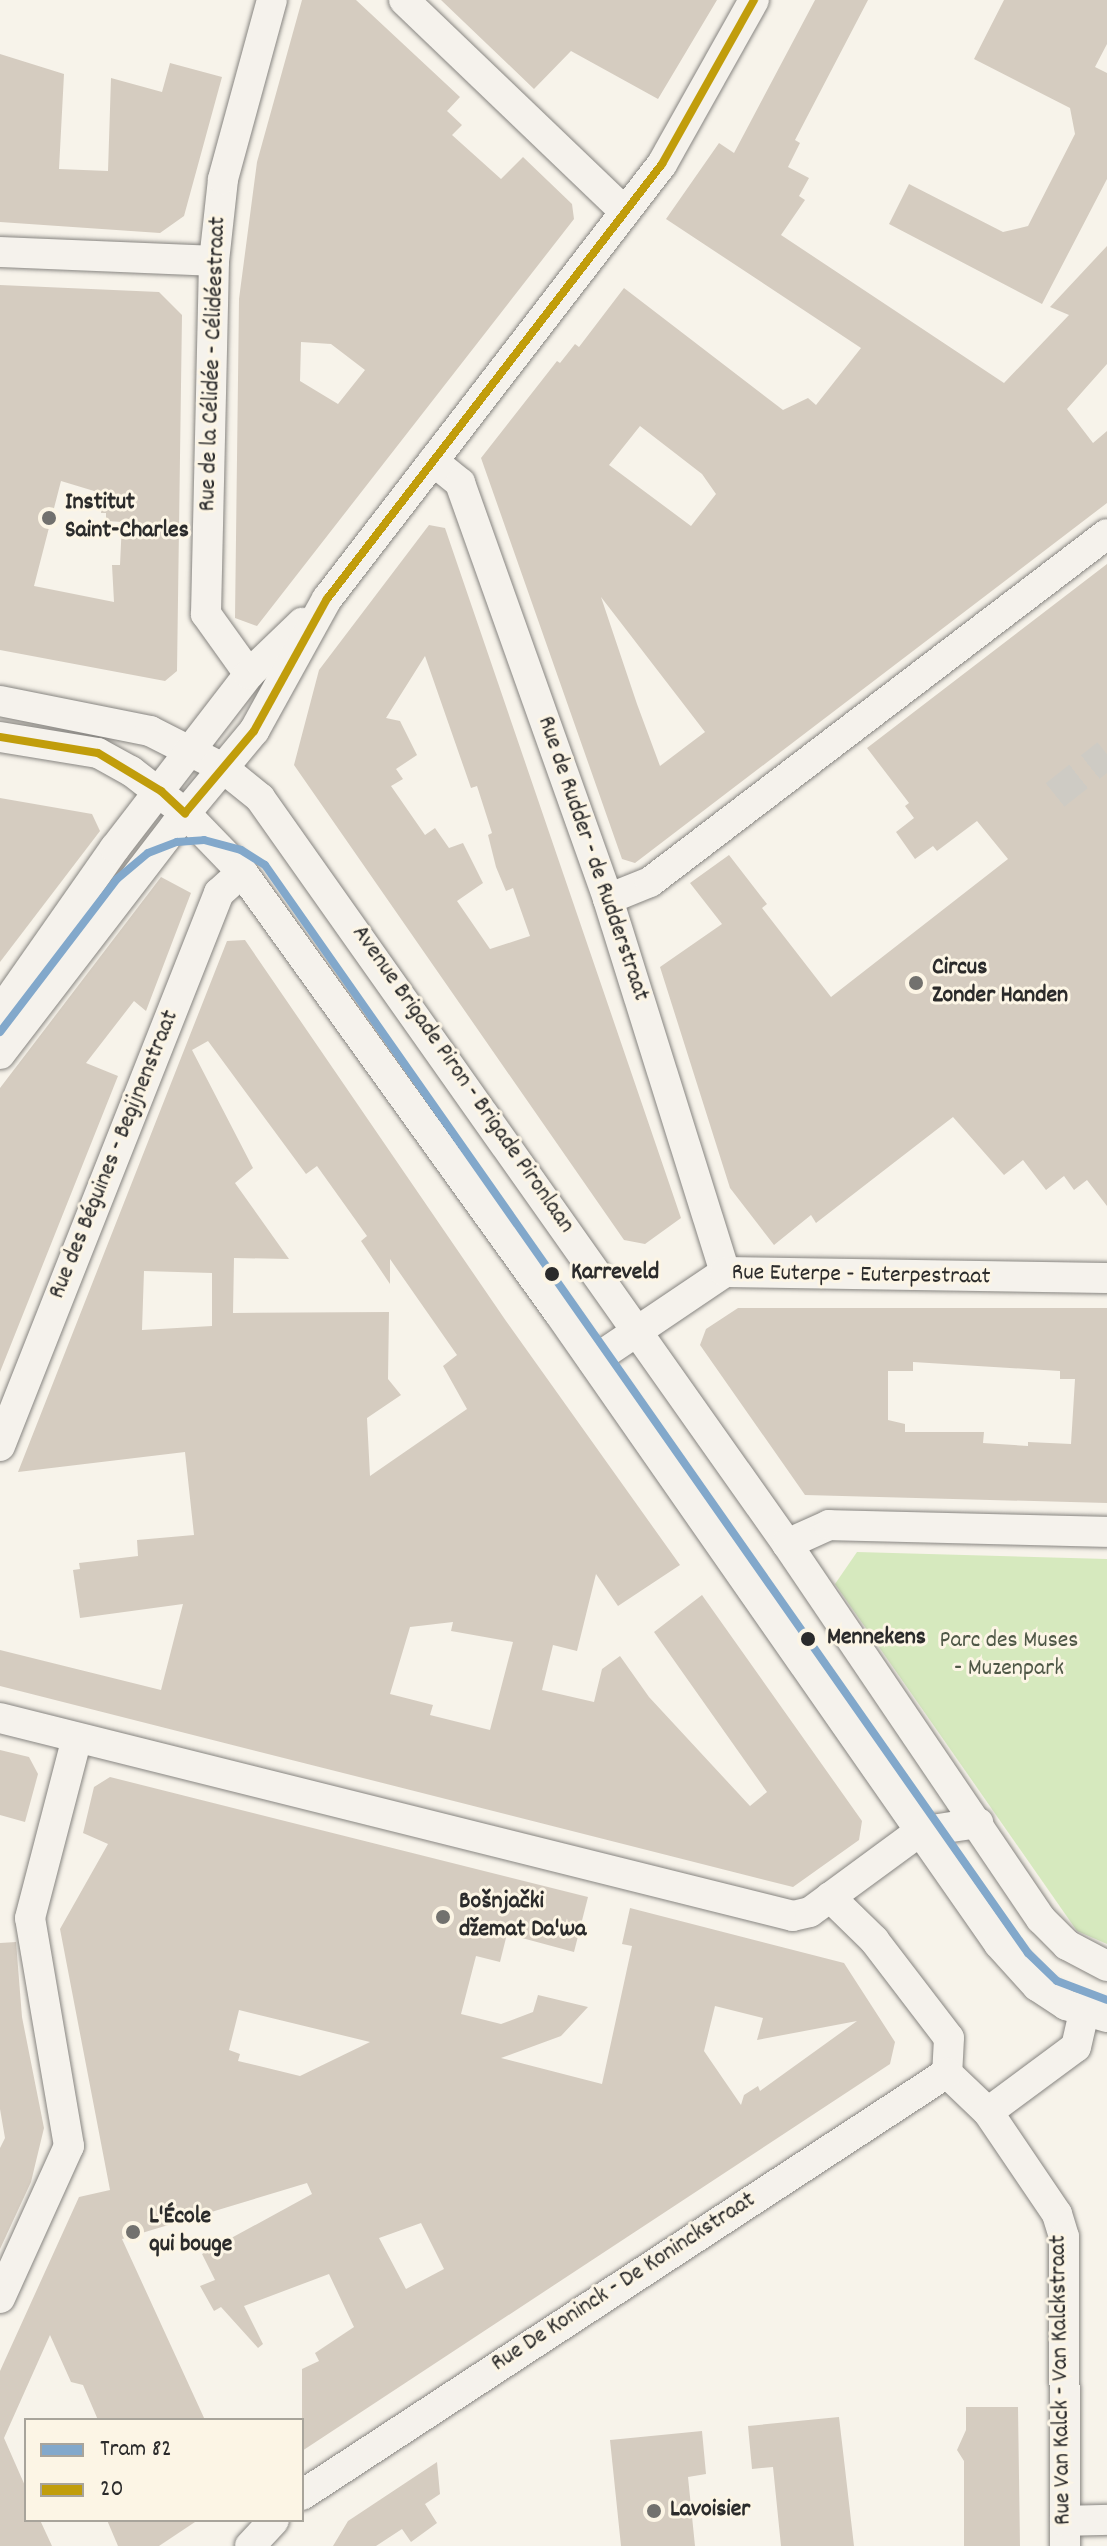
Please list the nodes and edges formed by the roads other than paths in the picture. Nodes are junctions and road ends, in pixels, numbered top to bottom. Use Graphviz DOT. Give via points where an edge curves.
graph roads {
  1 [pos="272,0"];
  2 [pos="404,0"];
  3 [pos="754,0"];
  4 [pos="625,212"];
  5 [pos="0,252"];
  6 [pos="214,261"];
  7 [pos="433,461"];
  8 [pos="1107,534"];
  9 [pos="327,599"];
  10 [pos="249,674"];
  11 [pos="0,701"];
  12 [pos="0,737"];
  13 [pos="193,751"];
  14 [pos="223,768"];
  15 [pos="161,791"];
  16 [pos="185,813"];
  17 [pos="242,872"];
  18 [pos="608,899"];
  19 [pos="0,1012"];
  20 [pos="0,1054"];
  21 [pos="725,1272"];
  22 [pos="1107,1278"];
  23 [pos="637,1330"];
  24 [pos="593,1361"];
  25 [pos="0,1446"];
  26 [pos="1107,1532"];
  27 [pos="787,1544"];
  28 [pos="0,1718"];
  29 [pos="77,1738"];
  30 [pos="978,1823"];
  31 [pos="919,1832"];
  32 [pos="830,1897"];
  33 [pos="1067,1945"];
  34 [pos="1107,1966"];
  35 [pos="1085,2011"];
  36 [pos="947,2073"];
  37 [pos="988,2112"];
  38 [pos="0,2298"];
  39 [pos="304,2494"];
  40 [pos="1107,2520"];
  41 [pos="272,2522"];
  42 [pos="1065,2533"];
  43 [pos="250,2546"];
  1 -- 6 [label="street, Rue de la Célidée - Célidéestraat" via="223,179"];
  2 -- 4 [label="street"];
  3 -- 4 [label="street" via="662,164"];
  4 -- 7 [label="street"];
  5 -- 6 [label="street"];
  6 -- 10 [label="street, Rue de la Célidée - Célidéestraat" via="206,614"];
  7 -- 9 [label="street"];
  7 -- 18 [label="street, Rue de Rudder - de Rudderstraat" via="460,483"];
  8 -- 18 [label="street" via="650,882"];
  9 -- 10 [label="street"];
  9 -- 14 [label="street" via="254,731"];
  10 -- 13 [label="street"];
  11 -- 13 [label="street, Avenue Brigade Piron - Brigade Pironlaan" via="126,724"];
  12 -- 15 [label="street" via="98,753"];
  13 -- 14 [label="street, Avenue Brigade Piron - Brigade Pironlaan"];
  13 -- 15 [label="street"];
  14 -- 16 [label="street"];
  14 -- 23 [label="street, Avenue Brigade Piron - Brigade Pironlaan" via="260,798 303,854"];
  15 -- 16 [label="street"];
  15 -- 19 [label="street"];
  16 -- 17 [label="street"];
  16 -- 20 [label="street"];
  17 -- 24 [label="street"];
  17 -- 25 [label="street, Rue des Béguines - Begijnenstraat" via="219,893"];
  18 -- 21 [label="street, Rue de Rudder - de Rudderstraat"];
  21 -- 22 [label="street, Rue Euterpe - Euterpestraat"];
  21 -- 23 [label="street, Rue Euterpe - Euterpestraat"];
  23 -- 24 [label="street, Rue Euterpe - Euterpestraat"];
  23 -- 27 [label="street, Avenue Brigade Piron - Brigade Pironlaan"];
  24 -- 31 [label="street"];
  26 -- 27 [label="street" via="829,1525"];
  27 -- 30 [label="street, Avenue Brigade Piron - Brigade Pironlaan"];
  28 -- 29 [label="street"];
  29 -- 32 [label="street" via="793,1916 810,1912"];
  29 -- 38 [label="street" via="30,1918 69,2146"];
  30 -- 31 [label="street"];
  30 -- 33 [label="street, Avenue Brigade Piron - Brigade Pironlaan" via="1041,1919"];
  31 -- 32 [label="street"];
  31 -- 35 [label="street" via="999,1944 1037,1986"];
  32 -- 36 [label="street" via="874,1940 949,2038"];
  33 -- 34 [label="street, Avenue Brigade Piron - Brigade Pironlaan"];
  33 -- 35 [label="street"];
  35 -- 37 [label="street" via="1076,2047"];
  36 -- 37 [label="street"];
  36 -- 39 [label="street, Rue De Koninck - De Koninckstraat"];
  37 -- 42 [label="street, Rue Van Kalck - Van Kalckstraat" via="1057,2214 1064,2237"];
  40 -- 42 [label="street"];
  41 -- 43 [label="street"];
}
